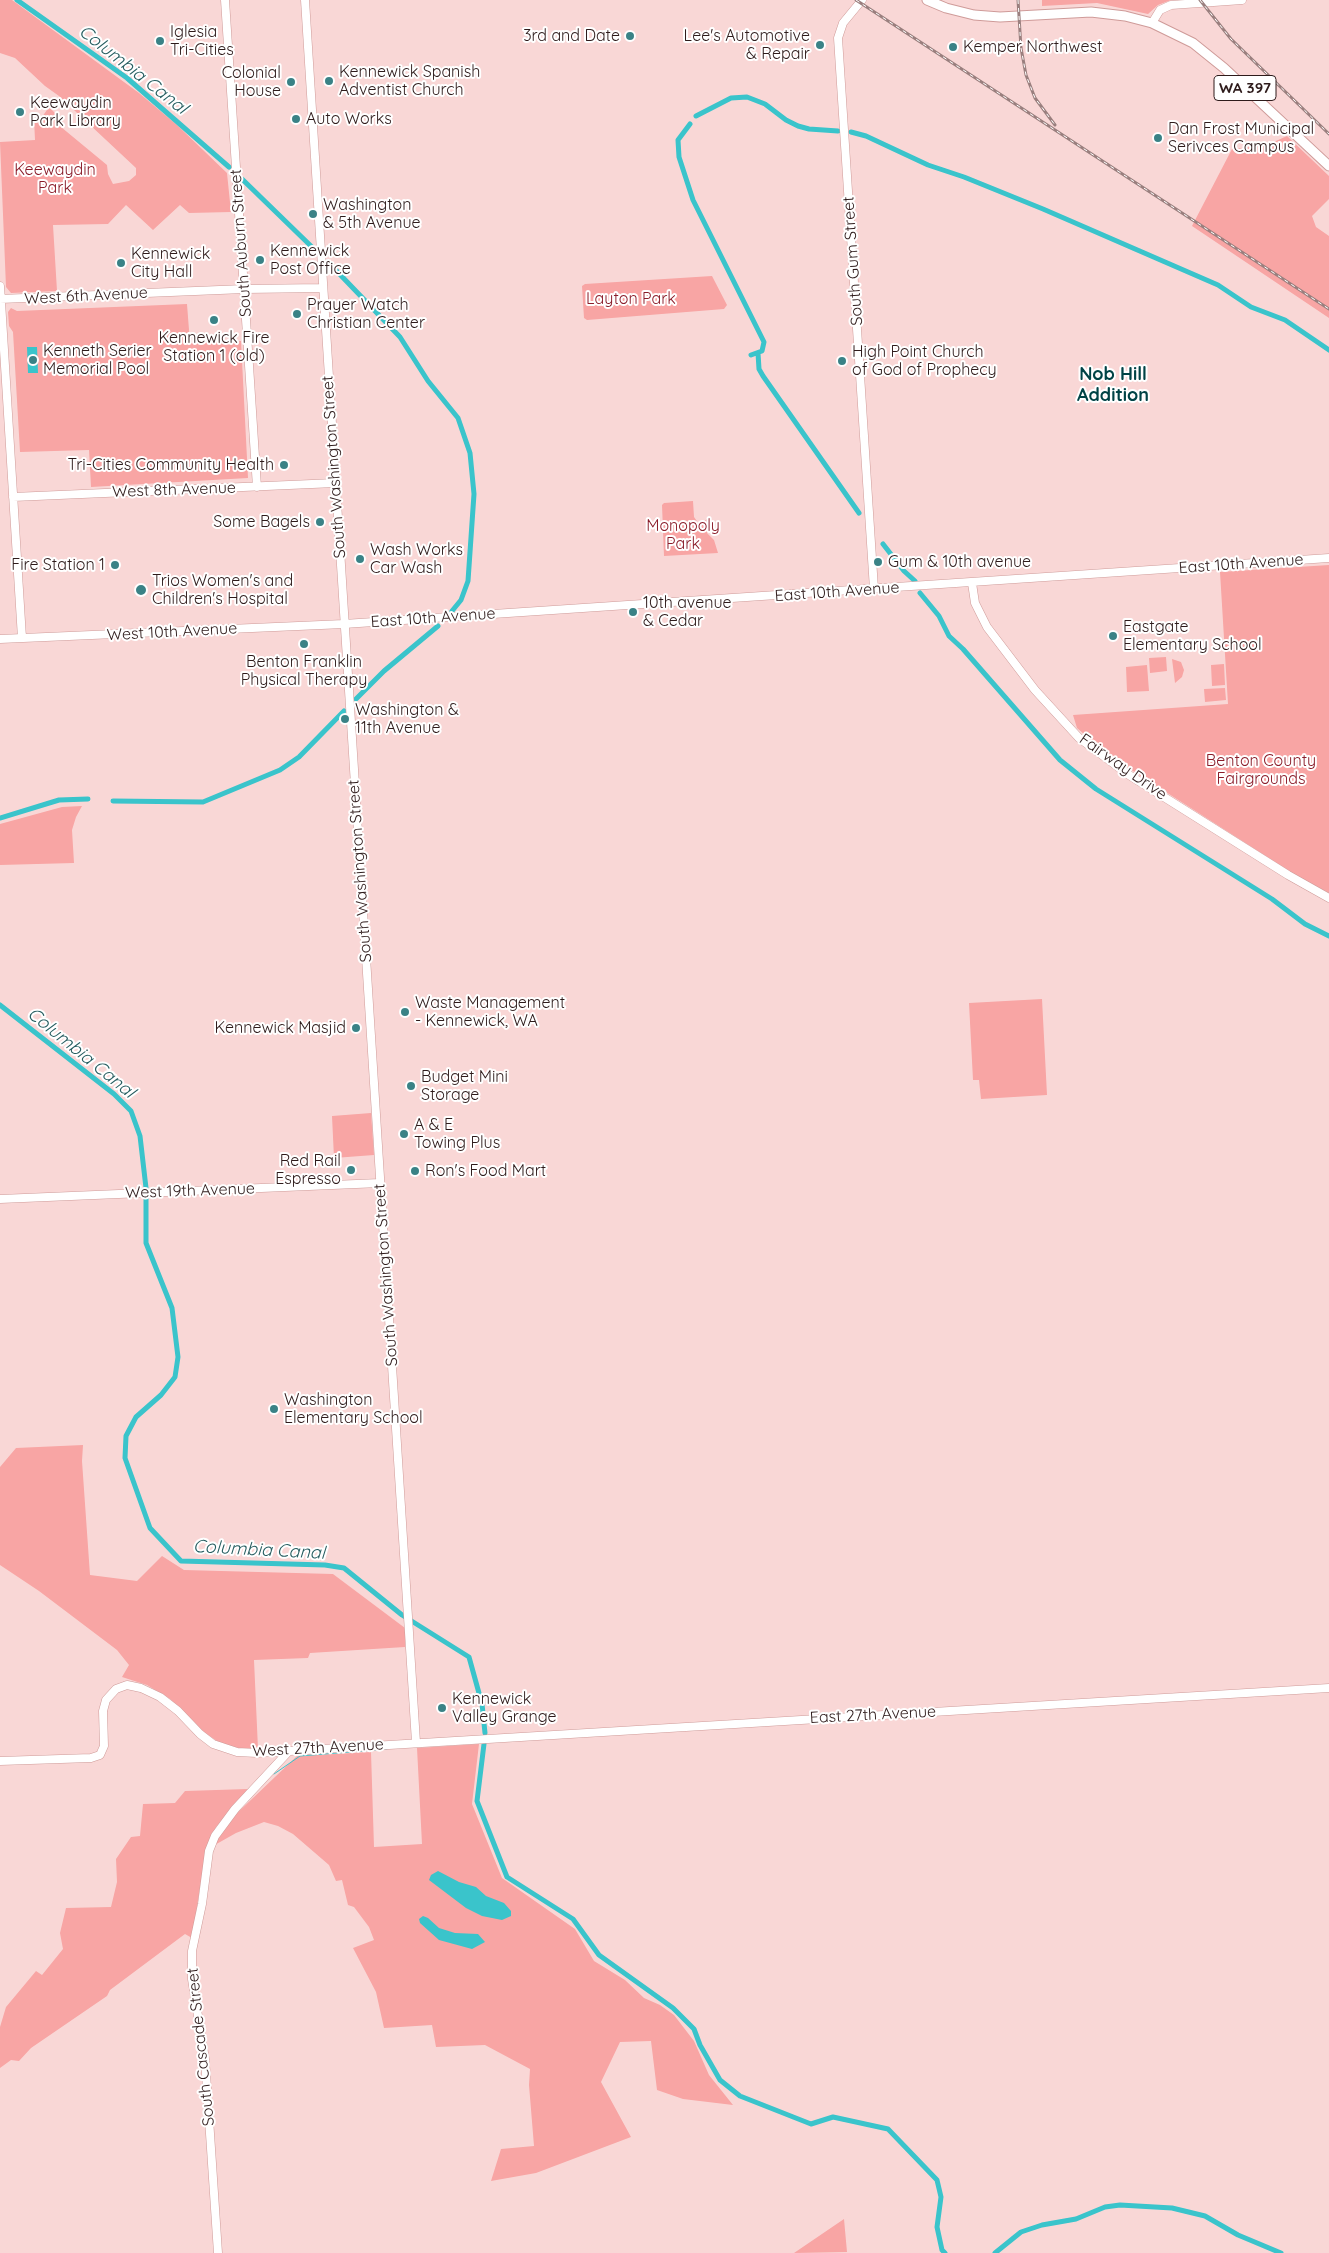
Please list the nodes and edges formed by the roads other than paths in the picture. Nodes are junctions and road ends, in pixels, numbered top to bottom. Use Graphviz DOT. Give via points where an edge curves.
graph roads {
  1 [pos="224,0"];
  2 [pos="305,0"];
  3 [pos="862,0"];
  4 [pos="926,0"];
  5 [pos="1242,0"];
  6 [pos="1152,24"];
  7 [pos="1329,166"];
  8 [pos="0,286"];
  9 [pos="323,288"];
  10 [pos="244,289"];
  11 [pos="0,299"];
  12 [pos="335,483"];
  13 [pos="257,487"];
  14 [pos="13,497"];
  15 [pos="1329,558"];
  16 [pos="972,583"];
  17 [pos="874,589"];
  18 [pos="344,624"];
  19 [pos="22,638"];
  20 [pos="0,639"];
  21 [pos="1329,898"];
  22 [pos="380,1183"];
  23 [pos="0,1199"];
  24 [pos="1329,1688"];
  25 [pos="416,1742"];
  26 [pos="289,1751"];
  27 [pos="0,1761"];
  28 [pos="218,2253"];
  1 -- 10 [label="main road, South Auburn Street"];
  2 -- 9 [label="main road, South Washington Street"];
  3 -- 17 [label="main road, South Gum Street" via="841,25 838,38"];
  4 -- 6 [label="main road, WA 397" via="946,8 1000,17 1091,12 1125,16"];
  5 -- 6 [label="main road" via="1171,5 1160,10"];
  6 -- 7 [label="main road, WA 397" via="1193,43"];
  8 -- 11 [label="main road"];
  9 -- 10 [label="main road, West 6th Avenue"];
  9 -- 12 [label="main road, South Washington Street"];
  10 -- 11 [label="main road, West 6th Avenue"];
  10 -- 13 [label="main road, South Auburn Street"];
  11 -- 14 [label="main road"];
  12 -- 13 [label="main road, West 8th Avenue"];
  12 -- 18 [label="main road, South Washington Street"];
  13 -- 14 [label="main road, West 8th Avenue"];
  14 -- 19 [label="main road"];
  15 -- 16 [label="main road, East 10th Avenue"];
  16 -- 17 [label="main road, East 10th Avenue"];
  16 -- 21 [label="main road, Fairway Drive" via="975,603 987,627 1035,690 1079,738 1129,775"];
  17 -- 18 [label="main road, East 10th Avenue"];
  18 -- 19 [label="main road, West 10th Avenue"];
  18 -- 22 [label="main road, South Washington Street"];
  19 -- 20 [label="main road, West 10th Avenue"];
  22 -- 23 [label="main road, West 19th Avenue"];
  22 -- 25 [label="main road, South Washington Street"];
  24 -- 25 [label="main road, East 27th Avenue"];
  25 -- 26 [label="main road, West 27th Avenue"];
  26 -- 27 [label="main road, West 27th Avenue" via="249,1753 220,1747 200,1734 160,1697 136,1686 121,1686 104,1706 102,1754 91,1758"];
  26 -- 28 [label="main road, South Cascade Street" via="229,1816 215,1836 208,1858 192,1951 192,1979 206,2066"];
}
